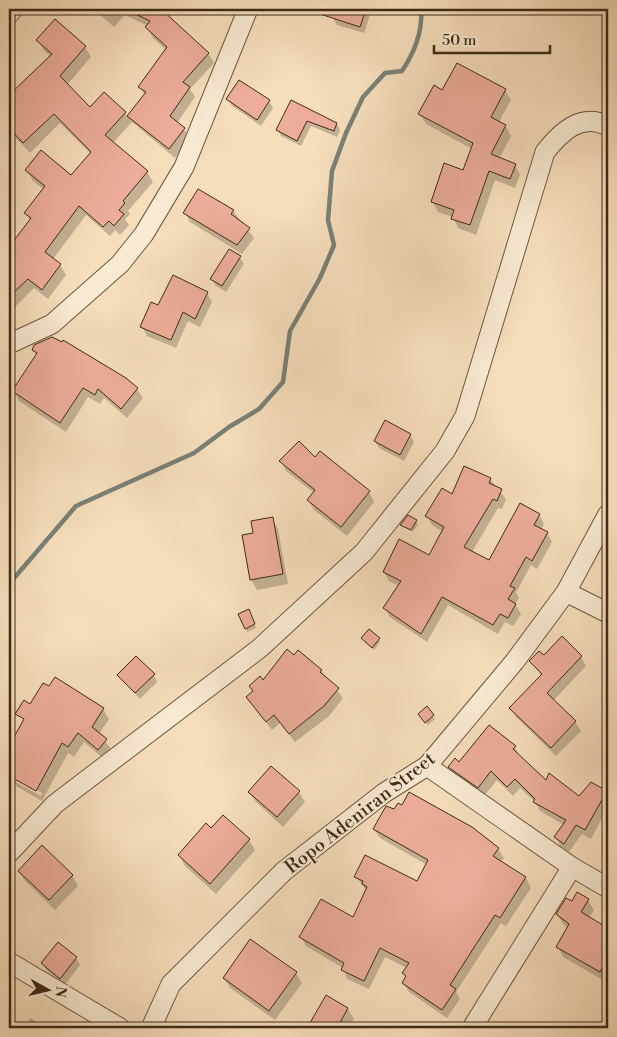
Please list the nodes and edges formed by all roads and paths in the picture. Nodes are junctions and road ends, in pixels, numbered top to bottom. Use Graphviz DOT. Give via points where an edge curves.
graph roads {
  1 [pos="13,9"];
  2 [pos="248,9"];
  3 [pos="9,14"];
  4 [pos="608,126"];
  5 [pos="9,344"];
  6 [pos="608,514"];
  7 [pos="566,592"];
  8 [pos="608,613"];
  9 [pos="427,766"];
  10 [pos="9,853"];
  11 [pos="572,867"];
  12 [pos="608,888"];
  13 [pos="9,962"];
  14 [pos="120,1028"];
  15 [pos="151,1028"];
  16 [pos="472,1028"];
  1 -- 3 [label="street"];
  2 -- 5 [label="street" via="184,167 144,234 120,264 52,324"];
  4 -- 10 [label="street" via="591,120 581,121 565,131 545,152 465,416 445,451 364,552 260,648 55,804"];
  6 -- 7 [label="street, Ropo Adeniran Street"];
  7 -- 8 [label="street"];
  7 -- 9 [label="street, Ropo Adeniran Street" via="515,661"];
  9 -- 11 [label="street"];
  9 -- 15 [label="street, Ropo Adeniran Street" via="384,793 284,871 171,984"];
  11 -- 12 [label="street"];
  11 -- 16 [label="street"];
  13 -- 14 [label="street"];
}
